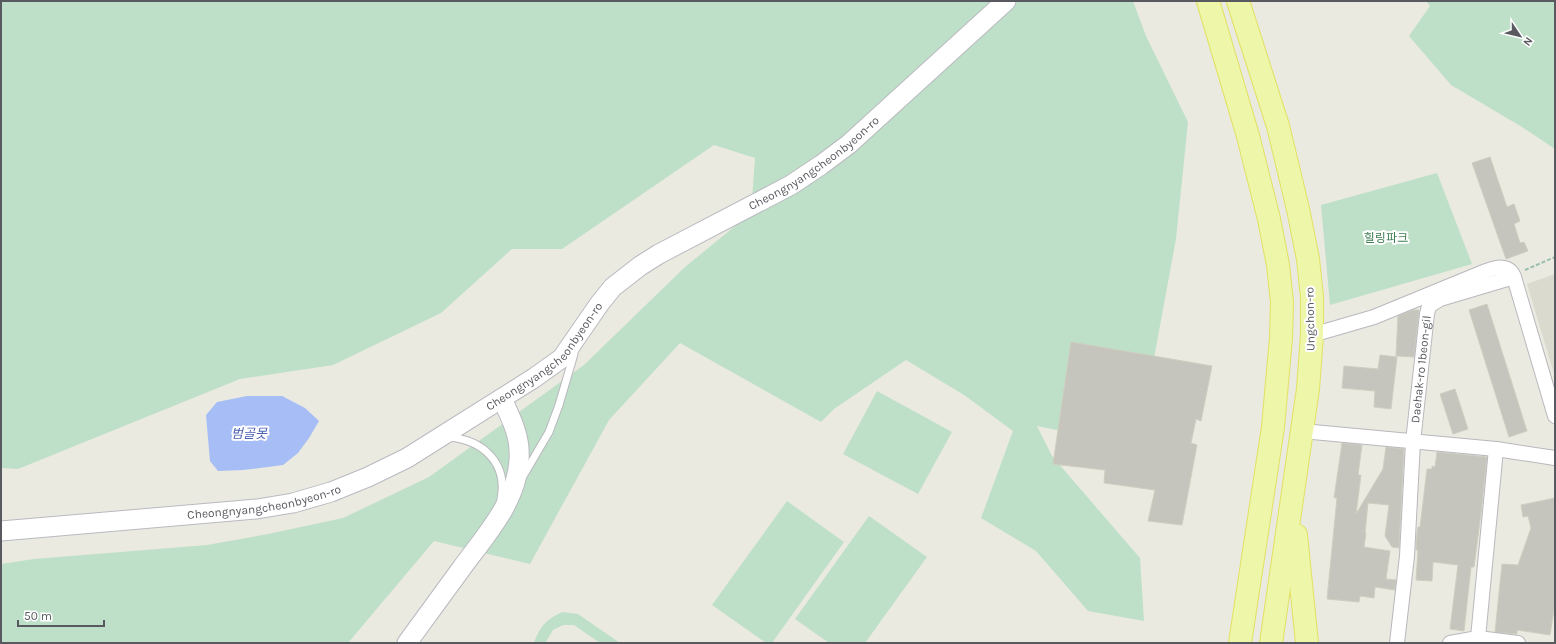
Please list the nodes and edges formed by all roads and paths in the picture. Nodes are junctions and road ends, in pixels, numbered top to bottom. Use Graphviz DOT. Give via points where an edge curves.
graph roads {
  1 [pos="1006,1"];
  2 [pos="1208,1"];
  3 [pos="1238,1"];
  4 [pos="1555,257"];
  5 [pos="1514,276"];
  6 [pos="581,332"];
  7 [pos="1312,335"];
  8 [pos="502,399"];
  9 [pos="1555,416"];
  10 [pos="1302,431"];
  11 [pos="441,437"];
  12 [pos="1413,442"];
  13 [pos="1496,450"];
  14 [pos="1555,458"];
  15 [pos="1293,491"];
  16 [pos="510,497"];
  17 [pos="1,532"];
  18 [pos="488,533"];
  19 [pos="1478,638"];
  20 [pos="407,643"];
  21 [pos="1240,643"];
  22 [pos="1271,643"];
  23 [pos="1307,643"];
  24 [pos="1397,643"];
  25 [pos="1450,643"];
  26 [pos="1518,643"];
  1 -- 6 [label="main road, Cheongnyangcheonbyeon-ro" via="849,144 821,165 791,186 659,254 625,277 608,292"];
  2 -- 21 [label="main road" via="1248,136 1269,219 1282,302 1273,426"];
  3 -- 7 [label="main road, Ungchon-ro" via="1278,126 1298,209 1308,259"];
  4 -- 5 [label="path"];
  5 -- 7 [label="street" via="1512,272 1499,267 1486,270 1374,317"];
  5 -- 9 [label="street"];
  5 -- 12 [label="street, Daehak-ro 1beon-gil" via="1440,299 1429,306"];
  6 -- 8 [label="main road, Cheongnyangcheonbyeon-ro" via="562,358"];
  6 -- 16 [label="lane" via="549,432"];
  7 -- 10 [label="main road, Ungchon-ro"];
  8 -- 11 [label="main road, Cheongnyangcheonbyeon-ro"];
  8 -- 16 [label="main road" via="515,427 520,459 518,476"];
  10 -- 12 [label="street"];
  10 -- 15 [label="main road, Ungchon-ro"];
  11 -- 17 [label="main road, Cheongnyangcheonbyeon-ro" via="407,458 368,476 331,492 293,503 250,510"];
  11 -- 18 [label="lane" via="470,441 483,448 500,471 502,494"];
  12 -- 13 [label="street"];
  12 -- 24 [label="street, Daehak-ro 1beon-gil" via="1407,556"];
  13 -- 14 [label="street"];
  13 -- 19 [label="street"];
  15 -- 22 [label="main road, Ungchon-ro"];
  15 -- 23 [label="main road"];
  16 -- 18 [label="main road"];
  18 -- 20 [label="main road"];
  19 -- 25 [label="street"];
  19 -- 26 [label="street"];
}
